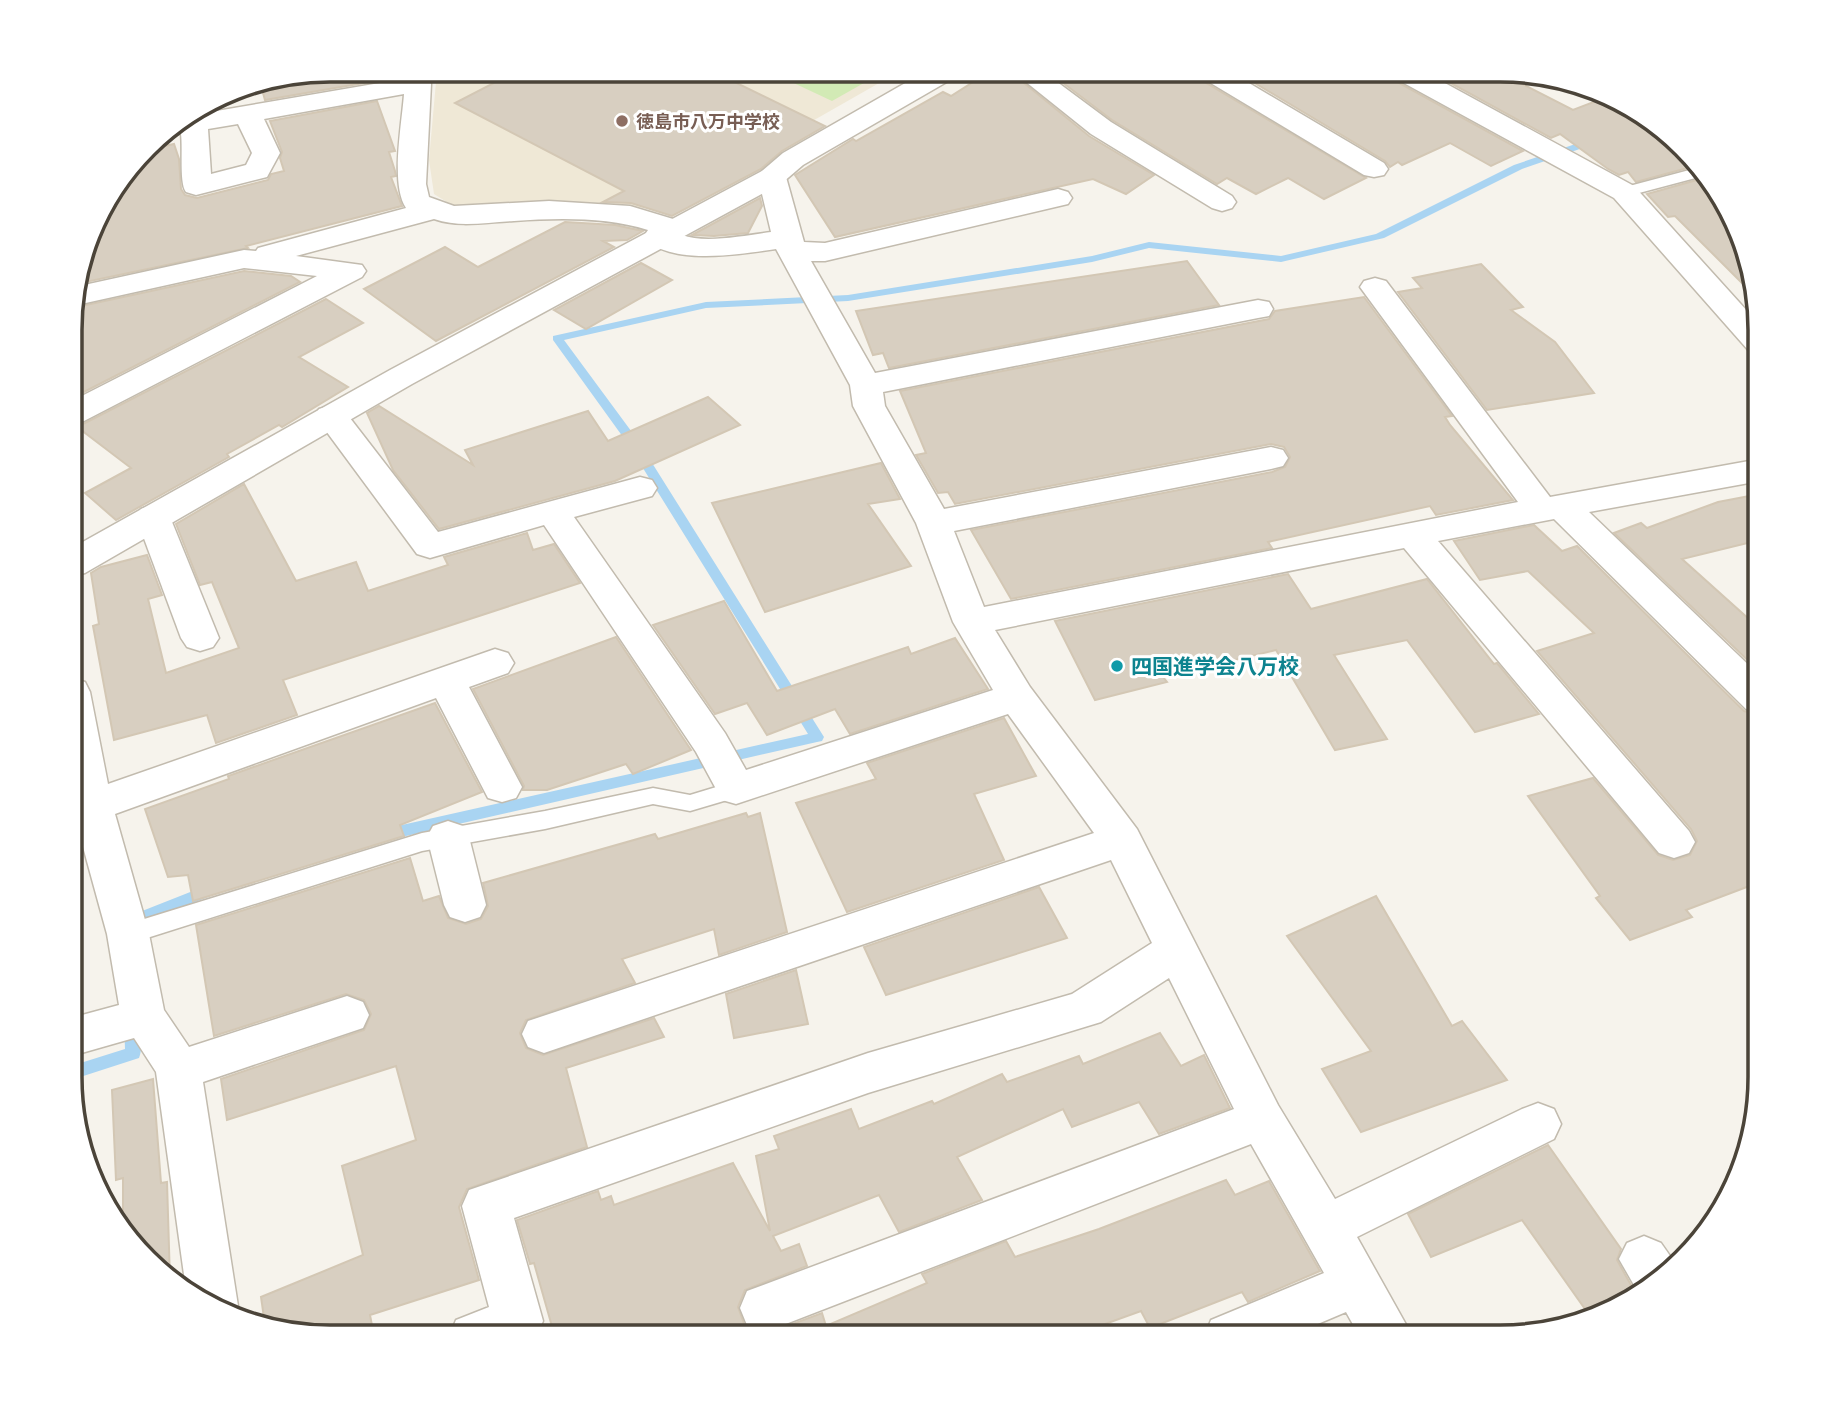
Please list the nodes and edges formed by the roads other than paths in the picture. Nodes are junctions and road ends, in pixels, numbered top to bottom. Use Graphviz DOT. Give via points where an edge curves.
graph roads {
  1 [pos="392,82"];
  2 [pos="416,82"];
  3 [pos="926,83"];
  4 [pos="1041,83"];
  5 [pos="1229,83"];
  6 [pos="1422,83"];
  7 [pos="247,113"];
  8 [pos="195,123"];
  9 [pos="185,130"];
  10 [pos="1374,169"];
  11 [pos="1692,174"];
  12 [pos="772,177"];
  13 [pos="1624,192"];
  14 [pos="1058,198"];
  15 [pos="1222,202"];
  16 [pos="436,209"];
  17 [pos="666,232"];
  18 [pos="789,244"];
  19 [pos="248,259"];
  20 [pos="351,271"];
  21 [pos="1375,287"];
  22 [pos="85,294"];
  23 [pos="1258,309"];
  24 [pos="1748,331"];
  25 [pos="866,385"];
  26 [pos="82,409"];
  27 [pos="331,416"];
  28 [pos="1271,458"];
  29 [pos="1748,472"];
  30 [pos="640,488"];
  31 [pos="1552,508"];
  32 [pos="552,510"];
  33 [pos="153,517"];
  34 [pos="934,523"];
  35 [pos="1413,535"];
  36 [pos="82,558"];
  37 [pos="971,622"];
  38 [pos="200,638"];
  39 [pos="495,663"];
  40 [pos="446,680"];
  41 [pos="1748,688"];
  42 [pos="1016,697"];
  43 [pos="83,786"];
  44 [pos="502,787"];
  45 [pos="736,789"];
  46 [pos="87,822"];
  47 [pos="448,837"];
  48 [pos="1122,840"];
  49 [pos="1674,842"];
  50 [pos="465,905"];
  51 [pos="128,934"];
  52 [pos="1176,949"];
  53 [pos="346,1014"];
  54 [pos="143,1017"];
  55 [pos="83,1034"];
  56 [pos="544,1034"];
  57 [pos="178,1070"];
  58 [pos="1262,1119"];
  59 [pos="1538,1124"];
  60 [pos="1325,1228"];
  61 [pos="1357,1283"];
  62 [pos="211,1294"];
  63 [pos="765,1308"];
  64 [pos="509,1324"];
  65 [pos="1258,1325"];
  66 [pos="1381,1325"];
  1 -- 7 [label="street"];
  2 -- 16 [label="street" via="412,184 415,202"];
  3 -- 12 [label="street" via="793,159"];
  4 -- 15 [label="street" via="1101,128"];
  5 -- 10 [label="street"];
  6 -- 13 [label="street"];
  7 -- 8 [label="street"];
  7 -- 9 [label="street" via="266,153 257,171 197,186 198,161"];
  11 -- 13 [label="lane"];
  12 -- 17 [label="street"];
  12 -- 18 [label="street"];
  13 -- 24 [label="street"];
  14 -- 18 [label="street" via="825,252"];
  16 -- 17 [label="street" via="451,215 549,210 630,215"];
  16 -- 19 [label="street"];
  16 -- 20 [label="street"];
  17 -- 18 [label="street" via="687,247"];
  17 -- 27 [label="street"];
  18 -- 25 [label="street"];
  19 -- 20 [label="street"];
  19 -- 22 [label="street"];
  20 -- 26 [label="street"];
  21 -- 31 [label="street"];
  23 -- 25 [label="street"];
  25 -- 34 [label="street" via="869,406"];
  27 -- 32 [label="street" via="430,547"];
  27 -- 33 [label="street"];
  28 -- 34 [label="street"];
  29 -- 31 [label="street"];
  30 -- 32 [label="street"];
  31 -- 35 [label="street"];
  31 -- 41 [label="street"];
  32 -- 45 [label="street" via="711,743"];
  33 -- 36 [label="street"];
  33 -- 38 [label="street"];
  34 -- 37 [label="street"];
  35 -- 37 [label="street"];
  35 -- 49 [label="street"];
  37 -- 42 [label="street"];
  39 -- 40 [label="street"];
  40 -- 44 [label="street"];
  40 -- 46 [label="street"];
  42 -- 45 [label="street"];
  42 -- 48 [label="street"];
  43 -- 46 [label="street"];
  45 -- 47 [label="lane" via="690,803 653,796"];
  46 -- 51 [label="street"];
  47 -- 50 [label="street"];
  47 -- 51 [label="lane"];
  48 -- 52 [label="street"];
  48 -- 56 [label="street"];
  51 -- 54 [label="street"];
  52 -- 58 [label="street"];
  52 -- 64 [label="street" via="1085,1009 868,1073 486,1206 518,1321"];
  53 -- 57 [label="street"];
  54 -- 55 [label="street"];
  54 -- 57 [label="street"];
  57 -- 62 [label="street"];
  58 -- 60 [label="street"];
  58 -- 63 [label="street"];
  59 -- 60 [label="street"];
  60 -- 61 [label="street"];
  61 -- 65 [label="street"];
  61 -- 66 [label="street"];
}
